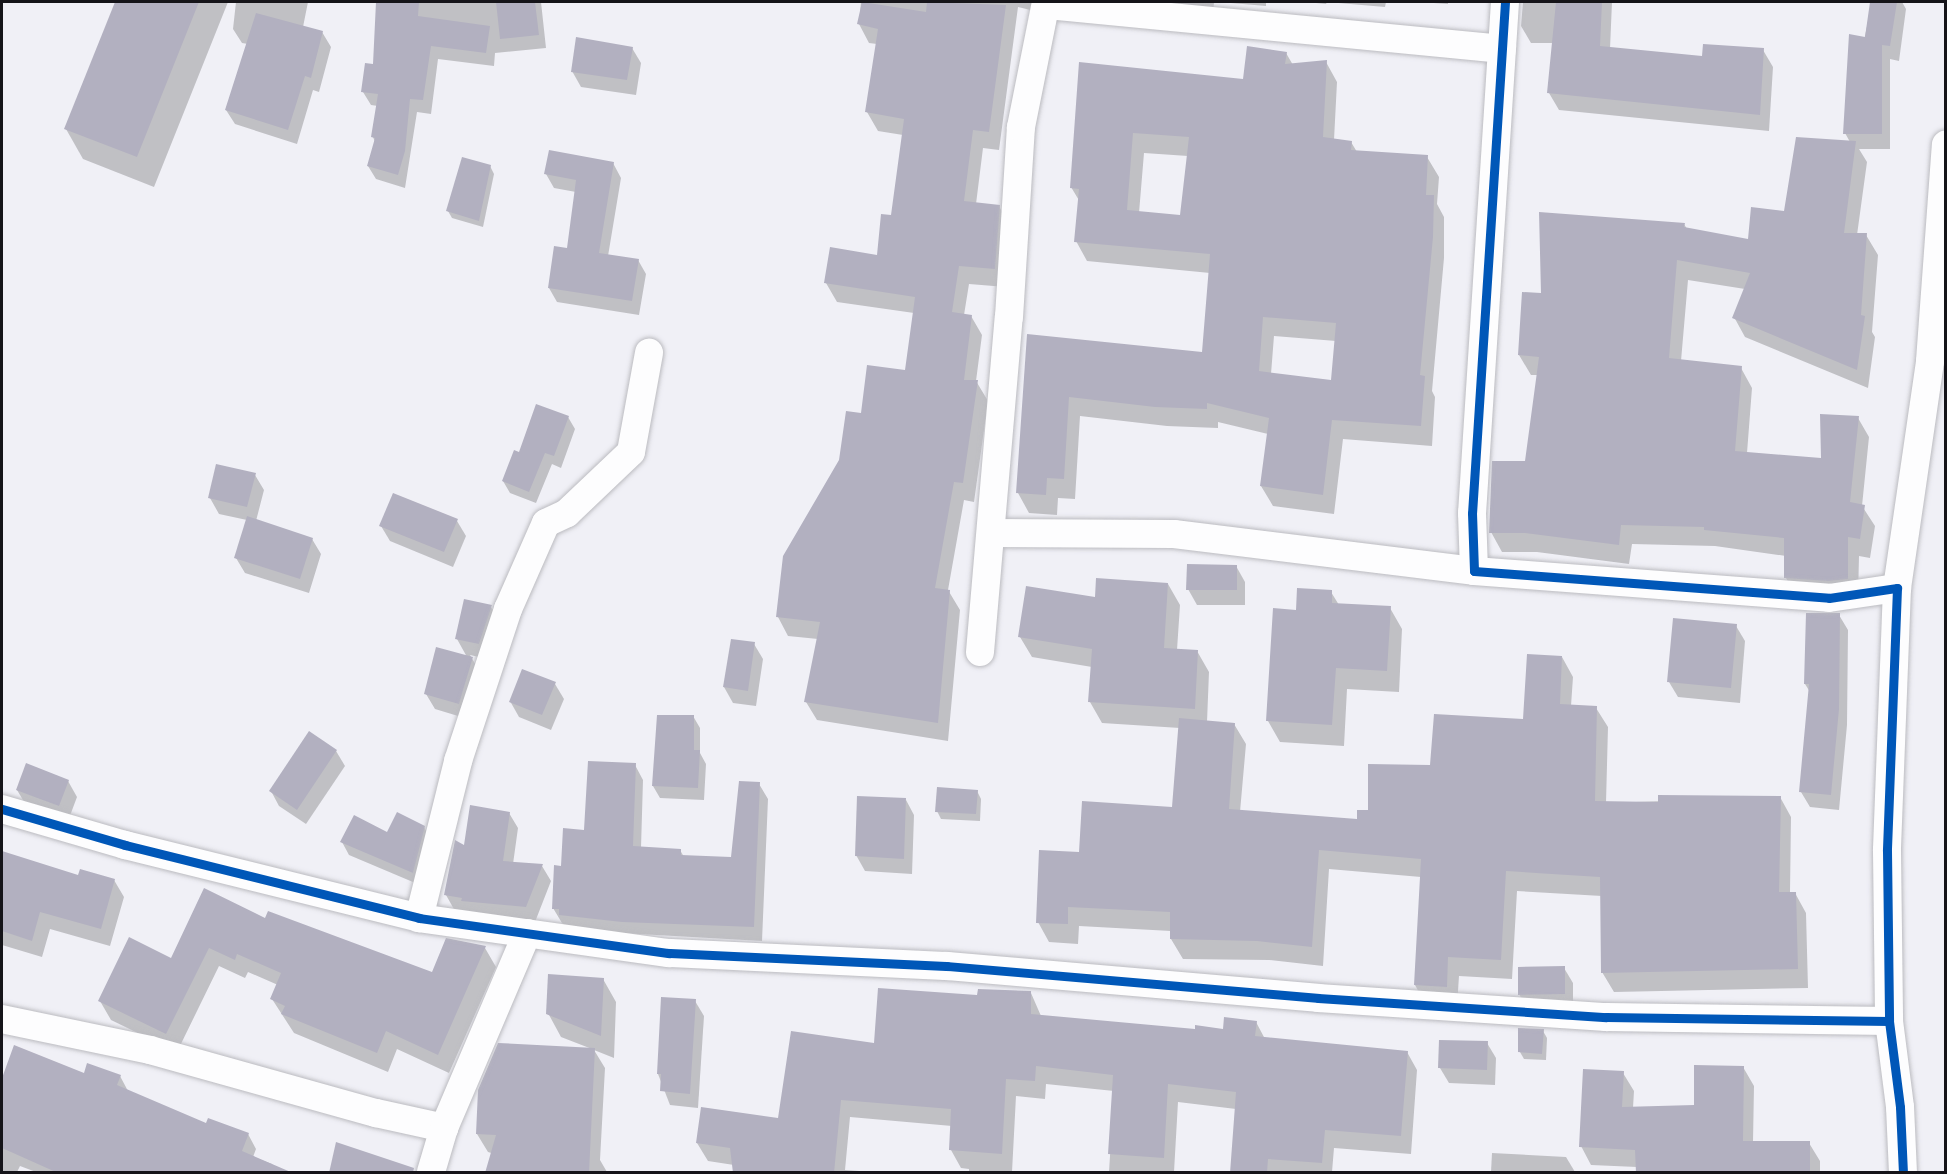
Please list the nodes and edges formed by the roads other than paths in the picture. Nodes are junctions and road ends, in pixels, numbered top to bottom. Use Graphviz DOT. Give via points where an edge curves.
graph roads {
  1 [pos="1505,2"];
  2 [pos="1046,3"];
  3 [pos="1502,49"];
  4 [pos="1946,145"];
  5 [pos="649,353"];
  6 [pos="991,533"];
  7 [pos="1474,571"];
  8 [pos="1897,588"];
  9 [pos="980,652"];
  10 [pos="2,809"];
  11 [pos="420,918"];
  12 [pos="527,933"];
  13 [pos="2,1019"];
  14 [pos="1889,1021"];
  15 [pos="444,1128"];
  16 [pos="431,1173"];
  17 [pos="1904,1173"];
  1 -- 3 [label="street"];
  2 -- 3 [label="street"];
  2 -- 6 [label="street" via="1020,127"];
  3 -- 7 [label="street" via="1472,513"];
  4 -- 8 [label="street" via="1930,361"];
  5 -- 11 [label="street" via="631,452 567,513 546,523 508,609 459,761"];
  6 -- 7 [label="street" via="1174,534"];
  6 -- 9 [label="street"];
  7 -- 8 [label="street" via="1829,598"];
  8 -- 14 [label="street" via="1887,851"];
  10 -- 11 [label="street"];
  11 -- 12 [label="street"];
  12 -- 14 [label="street" via="669,953 947,966 1318,999 1606,1017"];
  12 -- 15 [label="street"];
  13 -- 15 [label="street" via="150,1050"];
  14 -- 17 [label="street"];
  15 -- 16 [label="street"];
}
